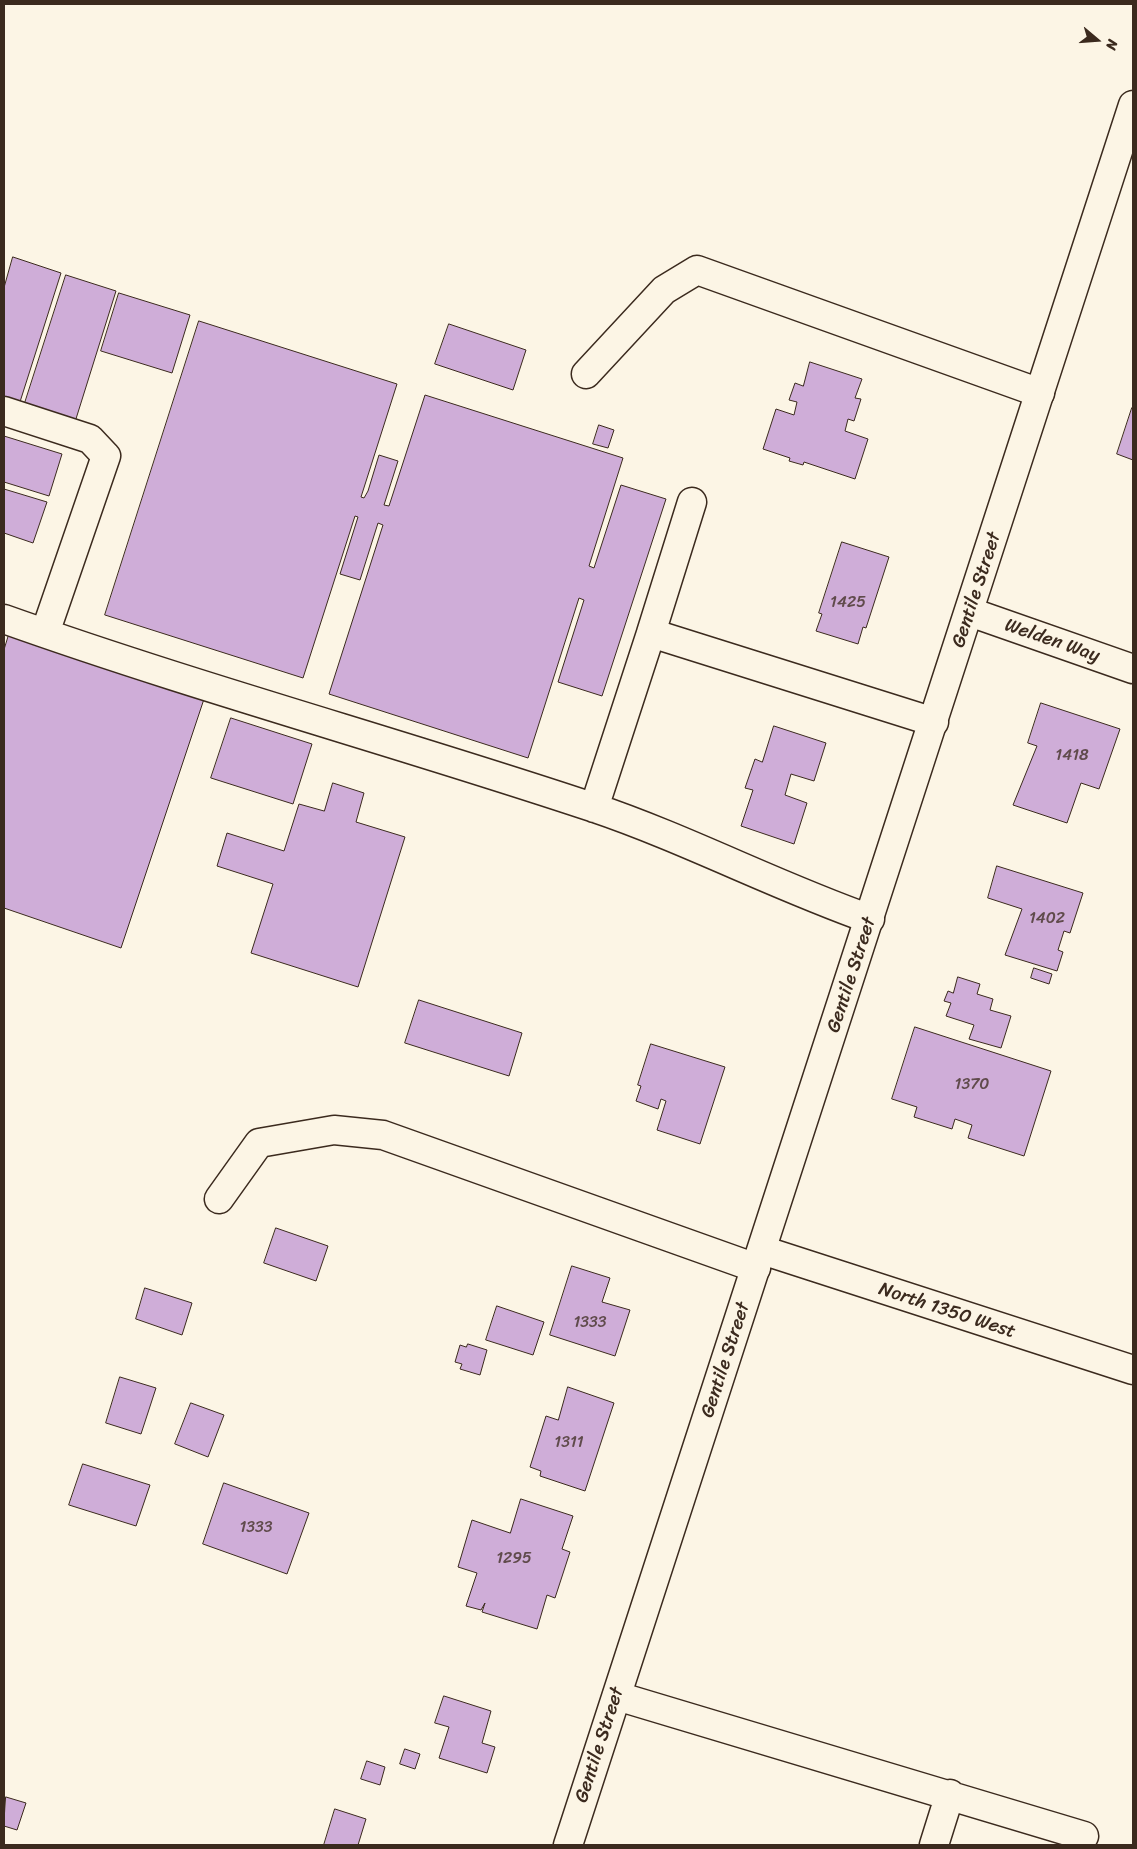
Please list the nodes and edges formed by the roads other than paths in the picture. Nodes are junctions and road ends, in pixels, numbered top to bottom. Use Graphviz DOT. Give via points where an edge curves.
graph roads {
  1 [pos="1133,105"];
  2 [pos="586,374"];
  3 [pos="1040,393"];
  4 [pos="4,411"];
  5 [pos="692,502"];
  6 [pos="970,612"];
  7 [pos="4,619"];
  8 [pos="45,633"];
  9 [pos="651,633"];
  10 [pos="1133,670"];
  11 [pos="934,722"];
  12 [pos="594,808"];
  13 [pos="870,918"];
  14 [pos="220,1199"];
  15 [pos="759,1259"];
  16 [pos="1133,1370"];
  17 [pos="617,1696"];
  18 [pos="950,1794"];
  19 [pos="1084,1836"];
  20 [pos="568,1845"];
  21 [pos="934,1845"];
  1 -- 3 [label="main road, Gentile Street"];
  2 -- 3 [label="main road" via="664,290 697,270"];
  3 -- 6 [label="main road, Gentile Street"];
  4 -- 8 [label="main road" via="90,439 106,456"];
  5 -- 9 [label="main road"];
  6 -- 10 [label="main road, Welden Way"];
  6 -- 11 [label="main road, Gentile Street"];
  7 -- 8 [label="main road"];
  8 -- 12 [label="main road"];
  9 -- 11 [label="main road"];
  9 -- 12 [label="main road"];
  11 -- 13 [label="main road, Gentile Street"];
  12 -- 13 [label="main road" via="695,845 832,906"];
  13 -- 15 [label="main road, Gentile Street"];
  14 -- 15 [label="main road, North 1350 West" via="259,1143 334,1130 383,1135"];
  15 -- 16 [label="main road, North 1350 West"];
  15 -- 17 [label="main road, Gentile Street"];
  17 -- 18 [label="main road"];
  17 -- 20 [label="main road, Gentile Street"];
  18 -- 19 [label="main road"];
  18 -- 21 [label="main road"];
}
